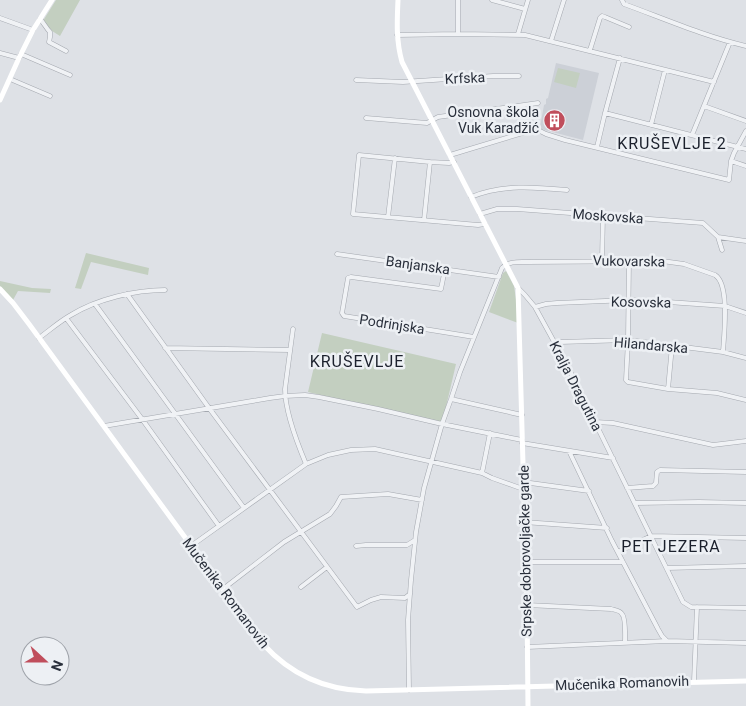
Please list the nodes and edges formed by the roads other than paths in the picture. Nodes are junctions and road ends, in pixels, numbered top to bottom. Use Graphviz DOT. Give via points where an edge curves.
graph roads {
  1 [pos="52,0"];
  2 [pos="398,0"];
  3 [pos="458,0"];
  4 [pos="492,0"];
  5 [pos="528,0"];
  6 [pos="564,0"];
  7 [pos="622,0"];
  8 [pos="526,9"];
  9 [pos="0,18"];
  10 [pos="40,19"];
  11 [pos="629,27"];
  12 [pos="33,30"];
  13 [pos="458,34"];
  14 [pos="518,34"];
  15 [pos="397,35"];
  16 [pos="551,41"];
  17 [pos="730,42"];
  18 [pos="746,46"];
  19 [pos="590,50"];
  20 [pos="66,51"];
  21 [pos="0,53"];
  22 [pos="20,56"];
  23 [pos="620,58"];
  24 [pos="665,70"];
  25 [pos="70,75"];
  26 [pos="519,76"];
  27 [pos="10,78"];
  28 [pos="356,80"];
  29 [pos="412,81"];
  30 [pos="714,82"];
  31 [pos="50,96"];
  32 [pos="0,100"];
  33 [pos="538,103"];
  34 [pos="704,106"];
  35 [pos="605,113"];
  36 [pos="366,118"];
  37 [pos="432,121"];
  38 [pos="746,121"];
  39 [pos="650,125"];
  40 [pos="746,131"];
  41 [pos="692,135"];
  42 [pos="737,146"];
  43 [pos="597,148"];
  44 [pos="746,149"];
  45 [pos="450,155"];
  46 [pos="395,158"];
  47 [pos="430,162"];
  48 [pos="454,162"];
  49 [pos="731,162"];
  50 [pos="746,166"];
  51 [pos="567,190"];
  52 [pos="471,197"];
  53 [pos="480,214"];
  54 [pos="603,215"];
  55 [pos="388,217"];
  56 [pos="424,220"];
  57 [pos="485,224"];
  58 [pos="718,237"];
  59 [pos="746,241"];
  60 [pos="722,250"];
  61 [pos="337,254"];
  62 [pos="602,260"];
  63 [pos="629,260"];
  64 [pos="506,264"];
  65 [pos="445,269"];
  66 [pos="499,277"];
  67 [pos="518,288"];
  68 [pos="0,289"];
  69 [pos="165,290"];
  70 [pos="127,294"];
  71 [pos="629,300"];
  72 [pos="95,304"];
  73 [pos="725,306"];
  74 [pos="535,307"];
  75 [pos="746,313"];
  76 [pos="66,318"];
  77 [pos="293,329"];
  78 [pos="474,337"];
  79 [pos="39,338"];
  80 [pos="628,340"];
  81 [pos="555,344"];
  82 [pos="672,346"];
  83 [pos="165,348"];
  84 [pos="290,350"];
  85 [pos="723,352"];
  86 [pos="746,358"];
  87 [pos="668,389"];
  88 [pos="285,396"];
  89 [pos="452,399"];
  90 [pos="746,400"];
  91 [pos="209,408"];
  92 [pos="175,414"];
  93 [pos="522,415"];
  94 [pos="142,420"];
  95 [pos="595,422"];
  96 [pos="442,424"];
  97 [pos="104,426"];
  98 [pos="490,433"];
  99 [pos="746,441"];
  100 [pos="522,442"];
  101 [pos="569,451"];
  102 [pos="612,458"];
  103 [pos="431,461"];
  104 [pos="306,464"];
  105 [pos="746,472"];
  106 [pos="482,473"];
  107 [pos="523,482"];
  108 [pos="627,488"];
  109 [pos="524,489"];
  110 [pos="269,490"];
  111 [pos="589,492"];
  112 [pos="422,500"];
  113 [pos="635,503"];
  114 [pos="746,503"];
  115 [pos="244,508"];
  116 [pos="524,522"];
  117 [pos="219,526"];
  118 [pos="606,528"];
  119 [pos="301,532"];
  120 [pos="651,536"];
  121 [pos="746,538"];
  122 [pos="415,540"];
  123 [pos="408,545"];
  124 [pos="190,546"];
  125 [pos="356,546"];
  126 [pos="414,552"];
  127 [pos="618,552"];
  128 [pos="526,562"];
  129 [pos="623,562"];
  130 [pos="746,566"];
  131 [pos="327,567"];
  132 [pos="667,568"];
  133 [pos="301,587"];
  134 [pos="223,589"];
  135 [pos="410,594"];
  136 [pos="405,598"];
  137 [pos="410,602"];
  138 [pos="527,605"];
  139 [pos="697,607"];
  140 [pos="746,608"];
  141 [pos="667,641"];
  142 [pos="625,643"];
  143 [pos="695,643"];
  144 [pos="746,643"];
  145 [pos="527,646"];
  146 [pos="746,680"];
  147 [pos="694,681"];
  148 [pos="528,687"];
  149 [pos="409,690"];
  150 [pos="528,706"];
  1 -- 10 [label="street"];
  2 -- 15 [label="street, Srpske dobrovoljačke garde"];
  3 -- 13 [label="street"];
  4 -- 8 [label="street"];
  5 -- 8 [label="street"];
  6 -- 16 [label="street"];
  7 -- 17 [label="street" via="624,4"];
  8 -- 14 [label="street"];
  9 -- 12 [label="street"];
  10 -- 12 [label="street"];
  10 -- 20 [label="street" via="50,32 49,42"];
  11 -- 19 [label="street" via="602,16"];
  12 -- 22 [label="street"];
  13 -- 14 [label="street"];
  13 -- 15 [label="street"];
  14 -- 16 [label="street"];
  15 -- 29 [label="street, Srpske dobrovoljačke garde" via="402,62"];
  16 -- 19 [label="street"];
  17 -- 18 [label="street"];
  17 -- 30 [label="street"];
  19 -- 23 [label="street"];
  21 -- 22 [label="street"];
  22 -- 25 [label="street"];
  22 -- 27 [label="street"];
  23 -- 24 [label="street"];
  23 -- 35 [label="street"];
  24 -- 30 [label="street"];
  24 -- 39 [label="street"];
  26 -- 29 [label="street, Krfska"];
  27 -- 31 [label="street"];
  27 -- 32 [label="street"];
  28 -- 29 [label="street, Krfska"];
  29 -- 37 [label="street, Srpske dobrovoljačke garde"];
  30 -- 34 [label="street"];
  33 -- 37 [label="street" via="438,117"];
  34 -- 38 [label="street"];
  34 -- 41 [label="street"];
  35 -- 39 [label="street"];
  35 -- 43 [label="street"];
  36 -- 37 [label="street"];
  37 -- 45 [label="street, Srpske dobrovoljačke garde"];
  39 -- 41 [label="street"];
  40 -- 42 [label="street"];
  41 -- 42 [label="street"];
  42 -- 44 [label="street"];
  42 -- 49 [label="street"];
  43 -- 45 [label="street" via="534,128"];
  43 -- 49 [label="street" via="729,180"];
  45 -- 48 [label="street, Srpske dobrovoljačke garde"];
  46 -- 47 [label="street"];
  46 -- 55 [label="street"];
  46 -- 55 [label="street" via="359,155 353,214"];
  47 -- 48 [label="street"];
  47 -- 56 [label="street"];
  48 -- 52 [label="street, Srpske dobrovoljačke garde"];
  49 -- 50 [label="street"];
  51 -- 52 [label="street" via="520,187"];
  52 -- 53 [label="street, Srpske dobrovoljačke garde"];
  53 -- 54 [label="street, Moskovska" via="502,209"];
  53 -- 57 [label="street, Srpske dobrovoljačke garde"];
  54 -- 58 [label="street, Moskovska" via="703,223"];
  54 -- 62 [label="street"];
  55 -- 56 [label="street"];
  56 -- 57 [label="street"];
  57 -- 64 [label="street, Srpske dobrovoljačke garde"];
  58 -- 59 [label="street"];
  58 -- 60 [label="street"];
  61 -- 65 [label="street, Banjanska"];
  62 -- 63 [label="street, Vukovarska"];
  62 -- 64 [label="street, Vukovarska"];
  63 -- 71 [label="street"];
  63 -- 73 [label="street, Vukovarska" via="662,260 714,275 722,282"];
  64 -- 66 [label="street"];
  64 -- 67 [label="street, Srpske dobrovoljačke garde"];
  65 -- 66 [label="street, Banjanska"];
  65 -- 78 [label="street, Podrinjska" via="441,289 348,278 342,313 344,316"];
  66 -- 78 [label="street"];
  67 -- 74 [label="street, Kralja Dragutina"];
  67 -- 93 [label="street, Srpske dobrovoljačke garde"];
  68 -- 79 [label="street, Mučenika Romanovih"];
  69 -- 70 [label="street"];
  70 -- 72 [label="street"];
  70 -- 83 [label="street"];
  71 -- 73 [label="street, Kosovska"];
  71 -- 74 [label="street, Kosovska" via="557,302"];
  71 -- 80 [label="street"];
  72 -- 76 [label="street"];
  72 -- 92 [label="street"];
  73 -- 75 [label="street, Kosovska"];
  73 -- 85 [label="street, Vukovarska"];
  74 -- 81 [label="street, Kralja Dragutina"];
  76 -- 79 [label="street"];
  76 -- 94 [label="street"];
  77 -- 84 [label="street"];
  78 -- 89 [label="street"];
  79 -- 97 [label="street, Mučenika Romanovih"];
  80 -- 81 [label="street, Hilandarska"];
  80 -- 82 [label="street, Hilandarska"];
  80 -- 87 [label="street" via="626,380"];
  81 -- 95 [label="street, Kralja Dragutina"];
  82 -- 85 [label="street, Hilandarska"];
  82 -- 87 [label="street"];
  83 -- 84 [label="street"];
  83 -- 91 [label="street"];
  84 -- 88 [label="street"];
  85 -- 86 [label="street, Hilandarska"];
  87 -- 90 [label="street" via="717,393"];
  88 -- 91 [label="street"];
  88 -- 96 [label="street" via="319,397"];
  88 -- 104 [label="street"];
  89 -- 93 [label="street"];
  89 -- 96 [label="street"];
  91 -- 92 [label="street"];
  91 -- 110 [label="street"];
  92 -- 94 [label="street"];
  92 -- 115 [label="street"];
  93 -- 100 [label="street, Srpske dobrovoljačke garde"];
  94 -- 97 [label="street"];
  94 -- 117 [label="street"];
  95 -- 99 [label="street" via="712,445"];
  95 -- 102 [label="street, Kralja Dragutina"];
  96 -- 98 [label="street"];
  96 -- 103 [label="street"];
  97 -- 124 [label="street, Mučenika Romanovih"];
  98 -- 100 [label="street"];
  98 -- 106 [label="street"];
  100 -- 101 [label="street"];
  100 -- 107 [label="street, Srpske dobrovoljačke garde"];
  101 -- 102 [label="street"];
  101 -- 111 [label="street"];
  102 -- 108 [label="street, Kralja Dragutina"];
  103 -- 104 [label="street" via="375,449 351,450"];
  103 -- 106 [label="street"];
  103 -- 112 [label="street"];
  104 -- 110 [label="street"];
  105 -- 108 [label="street" via="660,470 653,486"];
  106 -- 109 [label="street"];
  107 -- 109 [label="street, Srpske dobrovoljačke garde"];
  107 -- 111 [label="street"];
  108 -- 113 [label="street, Kralja Dragutina"];
  109 -- 116 [label="street, Srpske dobrovoljačke garde"];
  110 -- 115 [label="street"];
  110 -- 119 [label="street"];
  111 -- 118 [label="street"];
  112 -- 119 [label="street" via="388,494 341,497 330,514"];
  112 -- 122 [label="street"];
  113 -- 114 [label="street"];
  113 -- 120 [label="street, Kralja Dragutina"];
  115 -- 117 [label="street"];
  116 -- 118 [label="street"];
  116 -- 128 [label="street, Srpske dobrovoljačke garde"];
  117 -- 124 [label="street"];
  118 -- 127 [label="street"];
  119 -- 131 [label="street"];
  119 -- 134 [label="street"];
  120 -- 121 [label="street"];
  120 -- 127 [label="street"];
  120 -- 132 [label="street, Kralja Dragutina"];
  122 -- 123 [label="street"];
  122 -- 126 [label="street"];
  123 -- 125 [label="street"];
  123 -- 126 [label="street"];
  124 -- 134 [label="street, Mučenika Romanovih"];
  126 -- 135 [label="street"];
  127 -- 129 [label="street"];
  128 -- 129 [label="street"];
  128 -- 138 [label="street, Srpske dobrovoljačke garde"];
  129 -- 141 [label="street"];
  130 -- 132 [label="street"];
  131 -- 133 [label="street"];
  131 -- 136 [label="street" via="357,607 381,597"];
  132 -- 139 [label="street, Kralja Dragutina" via="683,602"];
  134 -- 149 [label="street, Mučenika Romanovih" via="268,650 302,675 336,688"];
  135 -- 136 [label="street"];
  135 -- 137 [label="street"];
  136 -- 137 [label="street"];
  137 -- 149 [label="street"];
  138 -- 142 [label="street" via="618,611 624,617"];
  138 -- 145 [label="street, Srpske dobrovoljačke garde"];
  139 -- 140 [label="street"];
  139 -- 143 [label="street"];
  141 -- 142 [label="street"];
  141 -- 143 [label="street"];
  142 -- 145 [label="street"];
  143 -- 144 [label="street"];
  143 -- 147 [label="street"];
  145 -- 148 [label="street, Srpske dobrovoljačke garde"];
  146 -- 147 [label="street, Mučenika Romanovih"];
  147 -- 148 [label="street, Mučenika Romanovih"];
  148 -- 149 [label="street, Mučenika Romanovih"];
  148 -- 150 [label="street, Srpske dobrovoljačke garde"];
}
